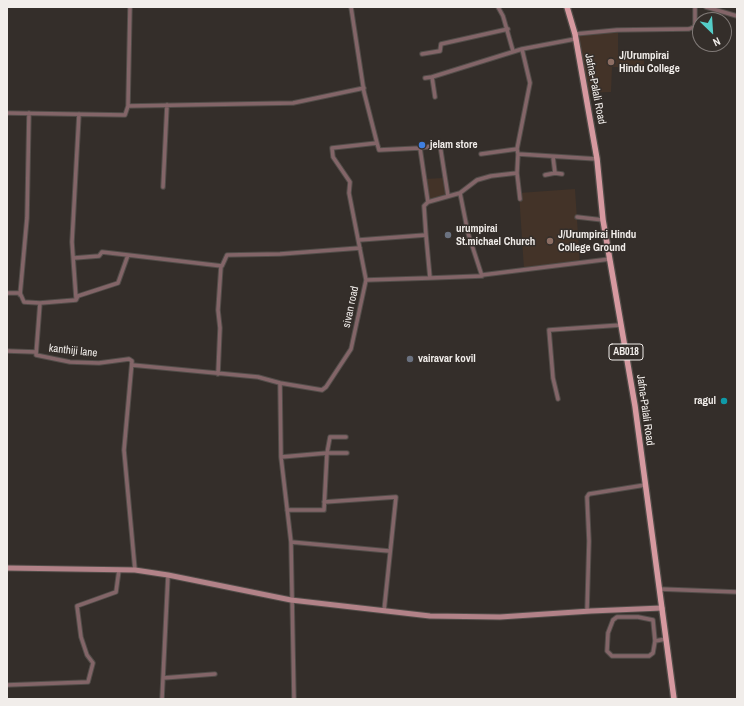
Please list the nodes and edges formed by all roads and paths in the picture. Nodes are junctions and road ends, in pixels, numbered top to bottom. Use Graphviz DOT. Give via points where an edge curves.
graph roads {
  1 [pos="130,7"];
  2 [pos="351,7"];
  3 [pos="498,7"];
  4 [pos="567,7"];
  5 [pos="695,7"];
  6 [pos="706,7"];
  7 [pos="737,16"];
  8 [pos="508,30"];
  9 [pos="575,37"];
  10 [pos="522,49"];
  11 [pos="514,51"];
  12 [pos="422,54"];
  13 [pos="432,77"];
  14 [pos="425,78"];
  15 [pos="364,88"];
  16 [pos="435,97"];
  17 [pos="167,105"];
  18 [pos="128,106"];
  19 [pos="7,113"];
  20 [pos="29,113"];
  21 [pos="78,114"];
  22 [pos="377,143"];
  23 [pos="420,148"];
  24 [pos="517,149"];
  25 [pos="481,154"];
  26 [pos="518,154"];
  27 [pos="553,157"];
  28 [pos="597,159"];
  29 [pos="517,173"];
  30 [pos="555,173"];
  31 [pos="562,174"];
  32 [pos="545,175"];
  33 [pos="163,187"];
  34 [pos="460,193"];
  35 [pos="448,196"];
  36 [pos="520,199"];
  37 [pos="428,202"];
  38 [pos="577,217"];
  39 [pos="603,220"];
  40 [pos="426,235"];
  41 [pos="360,240"];
  42 [pos="360,248"];
  43 [pos="128,255"];
  44 [pos="74,258"];
  45 [pos="610,259"];
  46 [pos="221,266"];
  47 [pos="482,275"];
  48 [pos="430,278"];
  49 [pos="366,280"];
  50 [pos="7,293"];
  51 [pos="20,296"];
  52 [pos="76,300"];
  53 [pos="40,303"];
  54 [pos="621,324"];
  55 [pos="7,351"];
  56 [pos="36,352"];
  57 [pos="132,365"];
  58 [pos="218,374"];
  59 [pos="280,383"];
  60 [pos="558,399"];
  61 [pos="346,437"];
  62 [pos="347,452"];
  63 [pos="326,453"];
  64 [pos="281,457"];
  65 [pos="645,485"];
  66 [pos="324,502"];
  67 [pos="287,510"];
  68 [pos="291,542"];
  69 [pos="389,551"];
  70 [pos="7,568"];
  71 [pos="119,570"];
  72 [pos="135,570"];
  73 [pos="168,575"];
  74 [pos="659,588"];
  75 [pos="737,592"];
  76 [pos="291,600"];
  77 [pos="662,608"];
  78 [pos="384,611"];
  79 [pos="588,611"];
  80 [pos="666,639"];
  81 [pos="655,641"];
  82 [pos="215,674"];
  83 [pos="163,678"];
  84 [pos="7,685"];
  85 [pos="162,699"];
  86 [pos="294,699"];
  87 [pos="674,699"];
  1 -- 18 [label="street"];
  2 -- 15 [label="street"];
  3 -- 8 [label="street"];
  4 -- 9 [label="main road, Jafna-Palali Road / AB018"];
  5 -- 9 [label="street" via="695,24 689,29 617,30"];
  6 -- 7 [label="street"];
  8 -- 11 [label="street"];
  8 -- 12 [label="street" via="441,44 440,52"];
  9 -- 10 [label="street"];
  9 -- 28 [label="main road, Jafna-Palali Road / AB018"];
  10 -- 11 [label="street"];
  10 -- 24 [label="street" via="530,84"];
  11 -- 13 [label="street"];
  13 -- 14 [label="street"];
  13 -- 16 [label="street"];
  15 -- 17 [label="street" via="293,103"];
  15 -- 22 [label="street"];
  17 -- 18 [label="street"];
  17 -- 33 [label="street"];
  18 -- 21 [label="street" via="125,115"];
  19 -- 20 [label="street"];
  20 -- 21 [label="street"];
  20 -- 51 [label="street" via="27,218"];
  21 -- 44 [label="street"];
  22 -- 23 [label="street" via="379,150"];
  22 -- 41 [label="street, sivan road" via="332,148 333,157 350,182 349,194"];
  23 -- 35 [label="street" via="440,145"];
  23 -- 37 [label="street"];
  24 -- 25 [label="street"];
  24 -- 26 [label="street"];
  26 -- 27 [label="street"];
  26 -- 29 [label="street"];
  27 -- 28 [label="street"];
  27 -- 30 [label="street"];
  28 -- 39 [label="main road, Jafna-Palali Road / AB018"];
  29 -- 34 [label="street" via="478,180"];
  29 -- 36 [label="street"];
  30 -- 31 [label="street"];
  30 -- 32 [label="street"];
  34 -- 35 [label="street"];
  34 -- 47 [label="street" via="468,233"];
  35 -- 37 [label="street"];
  37 -- 40 [label="street" via="424,206"];
  38 -- 39 [label="street"];
  39 -- 45 [label="main road, Jafna-Palali Road / AB018"];
  40 -- 41 [label="street"];
  40 -- 48 [label="street"];
  41 -- 42 [label="street, sivan road"];
  42 -- 46 [label="street" via="227,255"];
  42 -- 49 [label="street, sivan road"];
  43 -- 44 [label="street" via="102,252 99,256"];
  43 -- 46 [label="street"];
  43 -- 52 [label="street" via="118,283 78,296"];
  44 -- 52 [label="street"];
  45 -- 47 [label="street"];
  45 -- 54 [label="main road, Jafna-Palali Road / AB018"];
  46 -- 58 [label="street"];
  47 -- 48 [label="street"];
  48 -- 49 [label="street"];
  49 -- 59 [label="street, sivan road" via="351,349 326,387 322,390"];
  50 -- 51 [label="street" via="20,293"];
  51 -- 53 [label="street" via="24,302"];
  52 -- 53 [label="street"];
  53 -- 56 [label="street, kanthiji lane"];
  54 -- 60 [label="street" via="549,330 553,378"];
  54 -- 65 [label="main road, Jafna-Palali Road / AB018"];
  55 -- 56 [label="street"];
  56 -- 57 [label="street, kanthiji lane" via="36,356 70,362 99,363 129,359"];
  57 -- 58 [label="street, sivan road"];
  57 -- 72 [label="street" via="124,450"];
  58 -- 59 [label="street, sivan road" via="258,377"];
  59 -- 64 [label="street"];
  61 -- 63 [label="street" via="330,437"];
  62 -- 63 [label="street"];
  63 -- 64 [label="street"];
  63 -- 66 [label="street"];
  64 -- 67 [label="street"];
  65 -- 74 [label="main road, Jafna-Palali Road / AB018"];
  65 -- 79 [label="street" via="589,494 587,497"];
  66 -- 67 [label="street" via="324,510"];
  66 -- 69 [label="street" via="396,497"];
  67 -- 68 [label="street"];
  68 -- 69 [label="street"];
  68 -- 76 [label="street"];
  69 -- 78 [label="street"];
  70 -- 71 [label="street"];
  71 -- 72 [label="street"];
  71 -- 84 [label="street" via="116,592 77,606 81,637 93,664 88,682"];
  72 -- 73 [label="street"];
  73 -- 76 [label="street"];
  73 -- 83 [label="street"];
  74 -- 75 [label="street"];
  74 -- 77 [label="main road, Jafna-Palali Road / AB018"];
  76 -- 78 [label="street"];
  76 -- 86 [label="street"];
  77 -- 79 [label="street"];
  77 -- 80 [label="main road, Jafna-Palali Road / AB018"];
  78 -- 79 [label="street" via="430,616 500,617"];
  80 -- 81 [label="street"];
  80 -- 87 [label="main road, Jafna-Palali Road / AB018"];
  81 -- 81 [label="street" via="653,653 649,656 612,656 607,651 608,633 613,620 617,617 653,620"];
  82 -- 83 [label="street"];
  83 -- 85 [label="street"];
}
